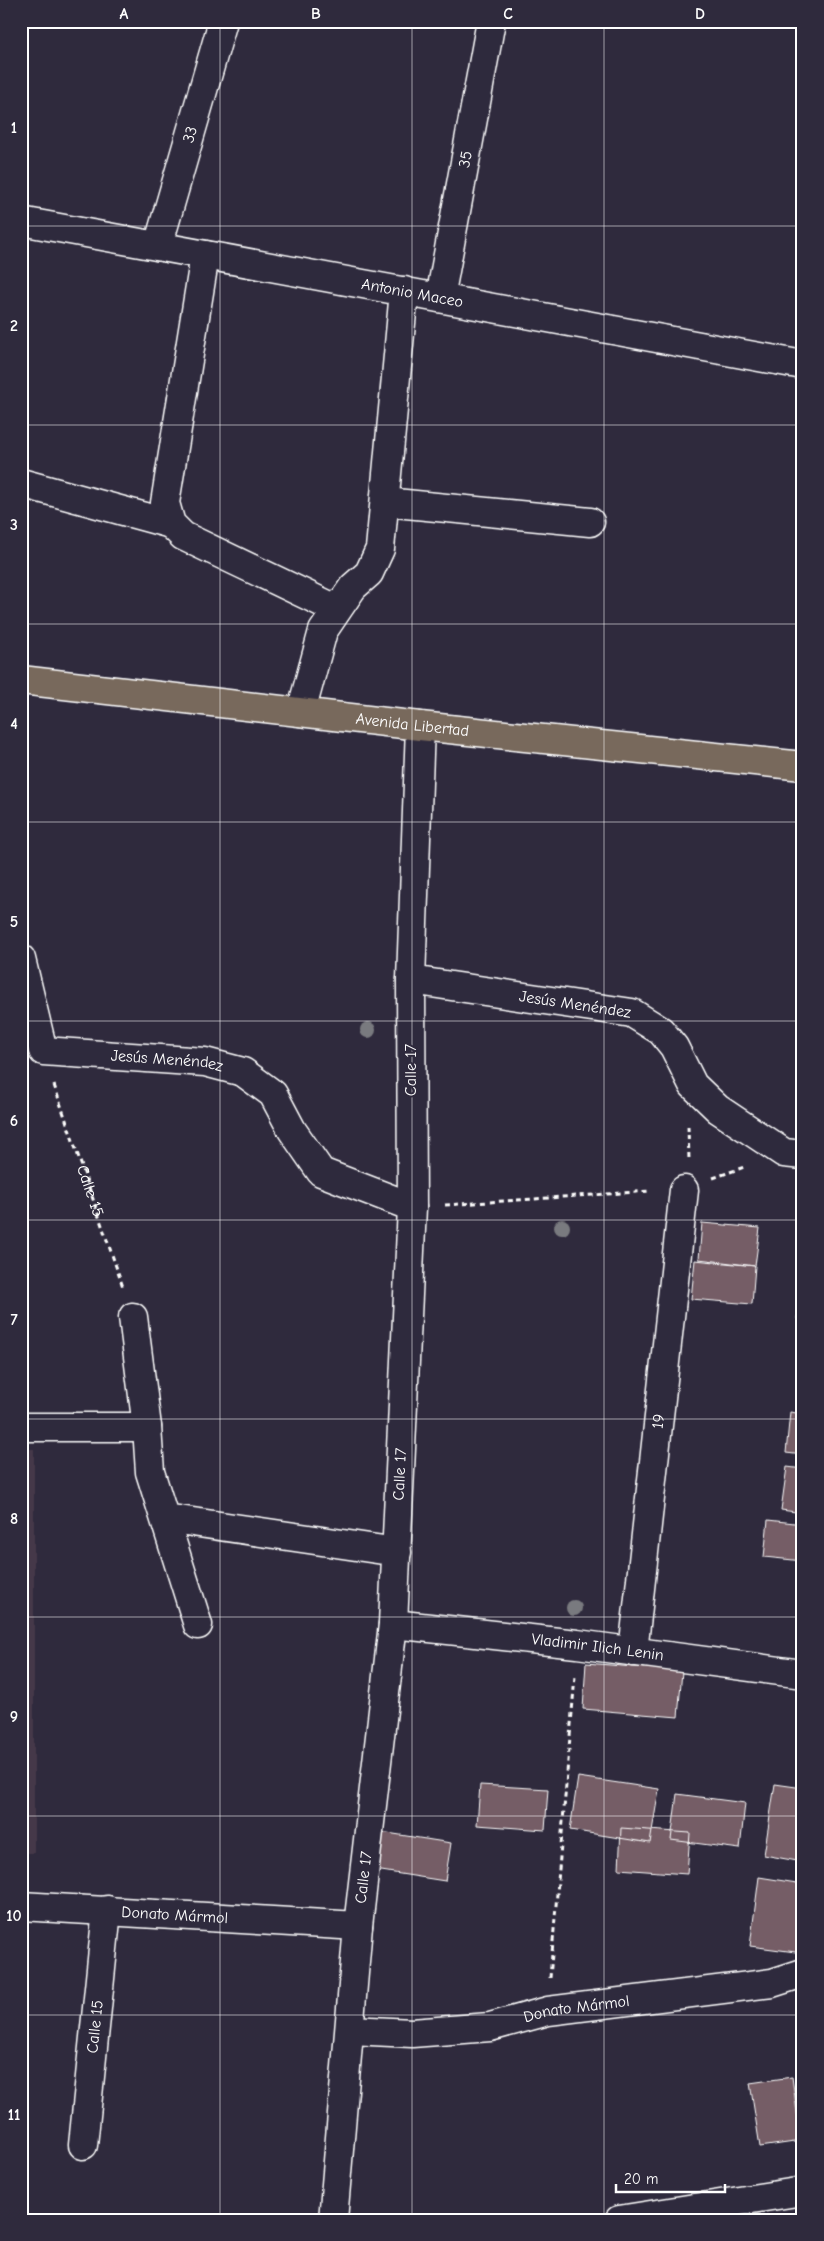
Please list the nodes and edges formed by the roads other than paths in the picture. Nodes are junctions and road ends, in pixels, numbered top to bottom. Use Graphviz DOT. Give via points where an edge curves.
graph roads {
  1 [pos="223,21"];
  2 [pos="491,21"];
  3 [pos="21,222"];
  4 [pos="158,246"];
  5 [pos="206,255"];
  6 [pos="404,292"];
  7 [pos="440,298"];
  8 [pos="803,365"];
  9 [pos="21,483"];
  10 [pos="385,502"];
  11 [pos="590,522"];
  12 [pos="171,524"];
  13 [pos="336,609"];
  14 [pos="21,680"];
  15 [pos="301,712"];
  16 [pos="420,726"];
  17 [pos="803,766"];
  18 [pos="21,958"];
  19 [pos="411,980"];
  20 [pos="793,1154"];
  21 [pos="684,1190"];
  22 [pos="412,1207"];
  23 [pos="133,1317"];
  24 [pos="21,1427"];
  25 [pos="147,1428"];
  26 [pos="165,1518"];
  27 [pos="397,1552"];
  28 [pos="393,1624"];
  29 [pos="198,1625"];
  30 [pos="633,1652"];
  31 [pos="803,1674"];
  32 [pos="21,1906"];
  33 [pos="107,1910"];
  34 [pos="358,1926"];
  35 [pos="803,1973"];
  36 [pos="350,2030"];
  37 [pos="83,2145"];
  38 [pos="803,2191"];
  39 [pos="332,2220"];
  40 [pos="619,2220"];
  1 -- 4 [label="street, 33"];
  2 -- 7 [label="street, 35"];
  3 -- 4 [label="street, Antonio Maceo"];
  4 -- 5 [label="street, Antonio Maceo"];
  5 -- 6 [label="street, Antonio Maceo"];
  5 -- 12 [label="street" via="165,503"];
  6 -- 7 [label="street, Antonio Maceo"];
  6 -- 10 [label="street"];
  7 -- 8 [label="street, Antonio Maceo"];
  9 -- 12 [label="street"];
  10 -- 11 [label="street"];
  10 -- 13 [label="street" via="380,549 369,573"];
  12 -- 13 [label="street" via="183,536"];
  13 -- 15 [label="street" via="323,632"];
  14 -- 15 [label="main road, Avenida Libertad"];
  15 -- 16 [label="main road, Avenida Libertad"];
  16 -- 17 [label="main road, Avenida Libertad"];
  16 -- 19 [label="street, Calle 17"];
  18 -- 22 [label="street, Jesús Menéndez" via="42,1051 205,1062 243,1072 274,1094 292,1130 321,1172"];
  19 -- 20 [label="street, Jesús Menéndez" via="632,1013 661,1031 674,1047 694,1085 718,1109"];
  19 -- 22 [label="street, Calle 17"];
  21 -- 30 [label="street, 19"];
  22 -- 27 [label="street, Calle 17"];
  23 -- 25 [label="street"];
  24 -- 25 [label="street"];
  25 -- 26 [label="street" via="150,1472"];
  26 -- 27 [label="street"];
  26 -- 29 [label="street"];
  27 -- 28 [label="street, Calle 17"];
  28 -- 30 [label="street, Vladimir Ilich Lenin"];
  28 -- 34 [label="street, Calle 17"];
  30 -- 31 [label="street, Vladimir Ilich Lenin"];
  32 -- 33 [label="street, Donato Mármol"];
  33 -- 34 [label="street, Donato Mármol"];
  33 -- 37 [label="street, Calle 15"];
  34 -- 36 [label="street, Calle 17"];
  35 -- 36 [label="street, Donato Mármol" via="772,1983 548,2012 490,2026 412,2033"];
  36 -- 39 [label="street, Calle 17"];
  38 -- 40 [label="street"];
}
